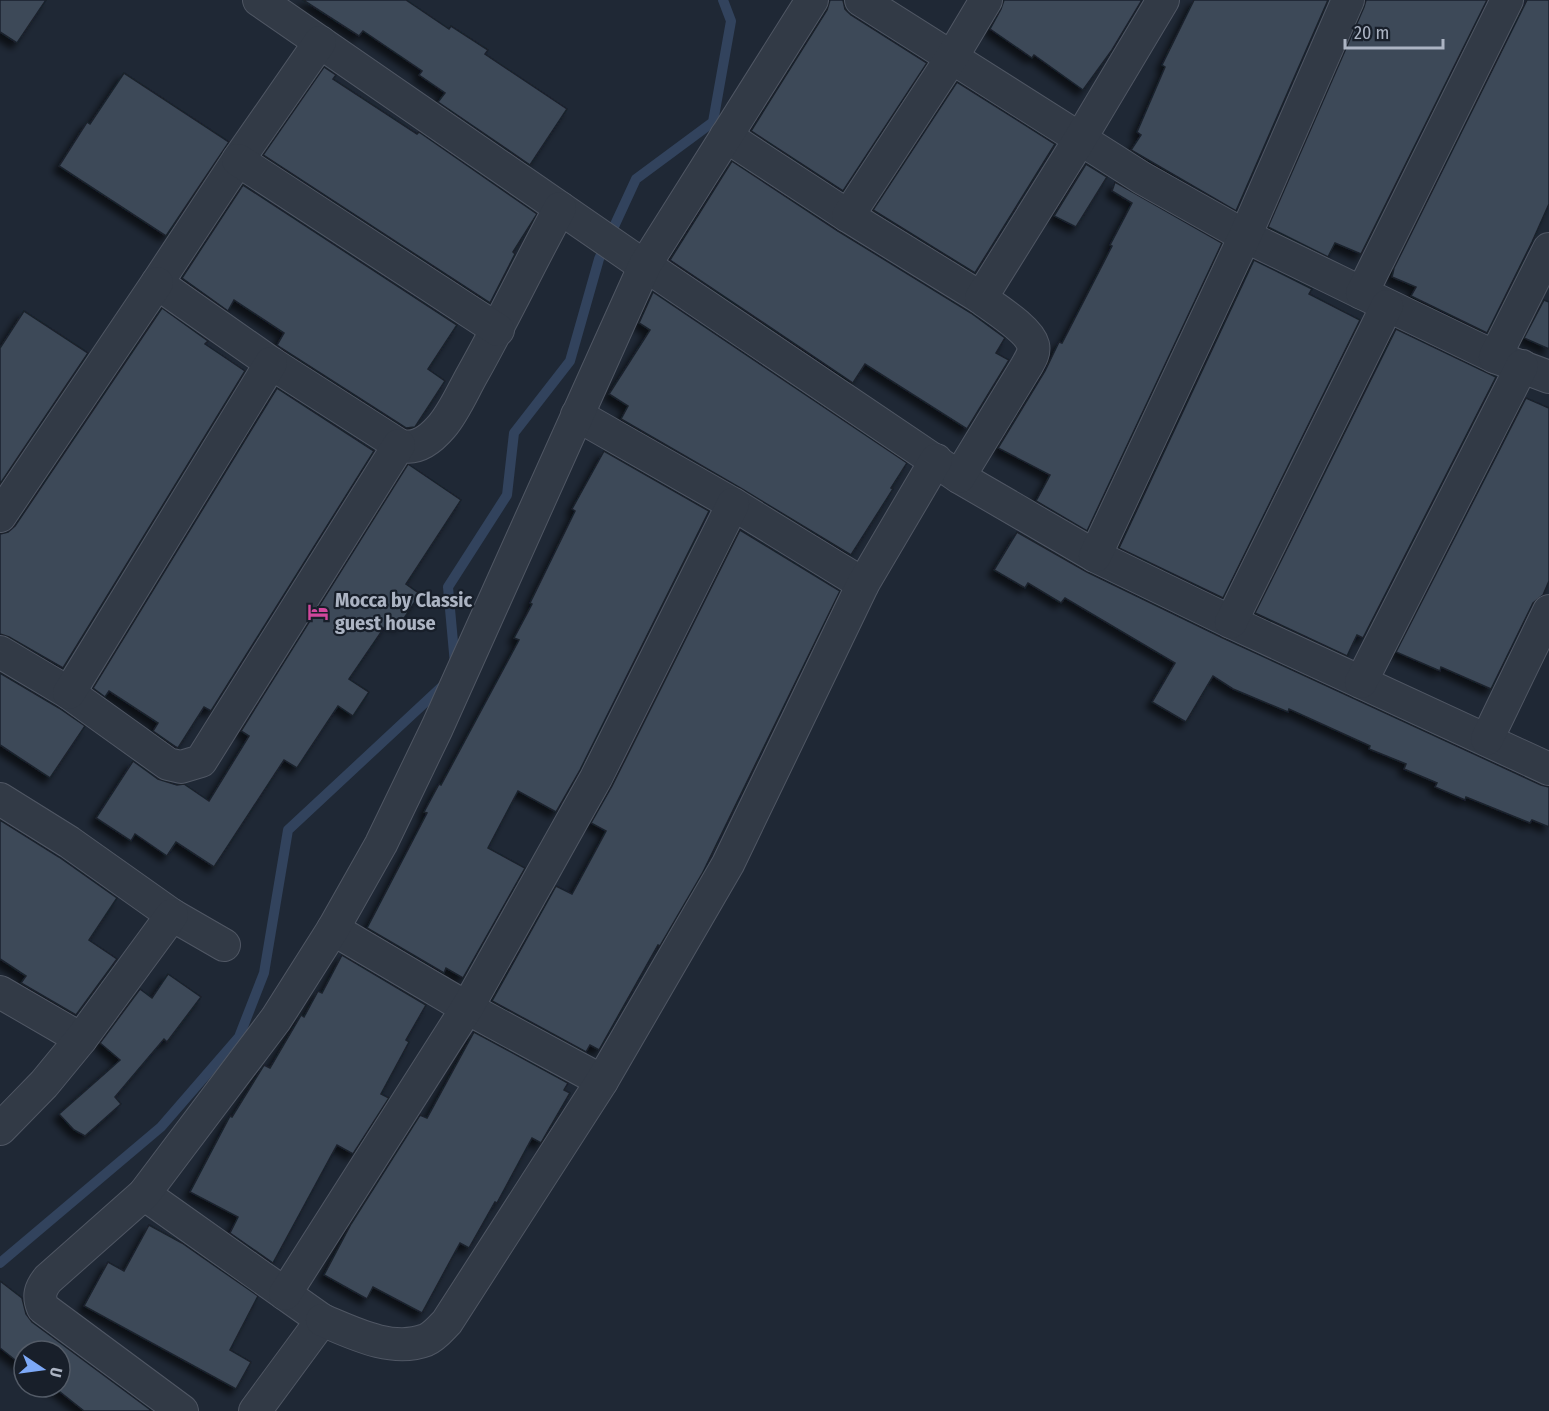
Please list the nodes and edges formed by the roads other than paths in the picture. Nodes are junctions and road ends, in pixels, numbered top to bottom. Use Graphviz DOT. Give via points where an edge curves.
graph roads {
  1 [pos="259,0"];
  2 [pos="812,0"];
  3 [pos="861,0"];
  4 [pos="986,0"];
  5 [pos="1162,0"];
  6 [pos="1348,0"];
  7 [pos="1508,0"];
  8 [pos="320,42"];
  9 [pos="952,57"];
  10 [pos="726,136"];
  11 [pos="1080,139"];
  12 [pos="237,160"];
  13 [pos="566,212"];
  14 [pos="848,216"];
  15 [pos="1245,236"];
  16 [pos="1549,249"];
  17 [pos="640,262"];
  18 [pos="157,283"];
  19 [pos="981,298"];
  20 [pos="1375,299"];
  21 [pos="498,330"];
  22 [pos="271,363"];
  23 [pos="1522,367"];
  24 [pos="577,415"];
  25 [pos="399,445"];
  26 [pos="947,469"];
  27 [pos="733,504"];
  28 [pos="0,516"];
  29 [pos="1095,556"];
  30 [pos="863,584"];
  31 [pos="1549,611"];
  32 [pos="1231,622"];
  33 [pos="0,652"];
  34 [pos="1360,682"];
  35 [pos="69,693"];
  36 [pos="1487,739"];
  37 [pos="1549,769"];
  38 [pos="0,800"];
  39 [pos="172,915"];
  40 [pos="333,929"];
  41 [pos="224,945"];
  42 [pos="0,992"];
  43 [pos="467,1008"];
  44 [pos="81,1039"];
  45 [pos="602,1081"];
  46 [pos="0,1129"];
  47 [pos="144,1194"];
  48 [pos="285,1294"];
  49 [pos="322,1320"];
  50 [pos="182,1411"];
  51 [pos="255,1411"];
  1 -- 8 [label="street"];
  2 -- 10 [label="street"];
  3 -- 9 [label="street"];
  4 -- 9 [label="street"];
  5 -- 11 [label="street"];
  6 -- 15 [label="street"];
  7 -- 20 [label="street"];
  8 -- 12 [label="street"];
  8 -- 13 [label="street"];
  9 -- 11 [label="street"];
  9 -- 14 [label="street"];
  10 -- 14 [label="street"];
  10 -- 17 [label="street"];
  11 -- 15 [label="street"];
  11 -- 19 [label="street"];
  12 -- 18 [label="street"];
  12 -- 21 [label="street"];
  13 -- 17 [label="street"];
  13 -- 21 [label="street"];
  14 -- 19 [label="street"];
  15 -- 20 [label="street"];
  15 -- 29 [label="street"];
  16 -- 23 [label="street"];
  17 -- 24 [label="street"];
  17 -- 26 [label="street"];
  18 -- 22 [label="street"];
  18 -- 28 [label="street"];
  19 -- 26 [label="street" via="1027,334 1033,352 1026,367"];
  20 -- 23 [label="street"];
  20 -- 32 [label="street"];
  21 -- 25 [label="street" via="443,425 418,446"];
  22 -- 25 [label="street"];
  22 -- 35 [label="street"];
  23 -- 34 [label="street"];
  24 -- 27 [label="street"];
  24 -- 40 [label="street" via="437,728 381,844"];
  25 -- 35 [label="street" via="201,761 181,766 168,764"];
  26 -- 29 [label="street"];
  26 -- 30 [label="street"];
  27 -- 30 [label="street"];
  27 -- 43 [label="street" via="596,778"];
  29 -- 32 [label="street"];
  30 -- 45 [label="street" via="728,864"];
  31 -- 36 [label="street"];
  32 -- 34 [label="street"];
  33 -- 35 [label="street"];
  34 -- 36 [label="street"];
  36 -- 37 [label="street"];
  38 -- 39 [label="street" via="69,842"];
  39 -- 41 [label="street"];
  39 -- 44 [label="street"];
  40 -- 43 [label="street"];
  40 -- 47 [label="street" via="276,1019"];
  42 -- 44 [label="street"];
  43 -- 45 [label="street"];
  43 -- 48 [label="street"];
  44 -- 46 [label="street"];
  45 -- 49 [label="street" via="436,1334 426,1340 389,1344"];
  47 -- 48 [label="street"];
  47 -- 50 [label="street" via="48,1279 39,1299 43,1308"];
  48 -- 49 [label="street"];
  49 -- 51 [label="street"];
}
